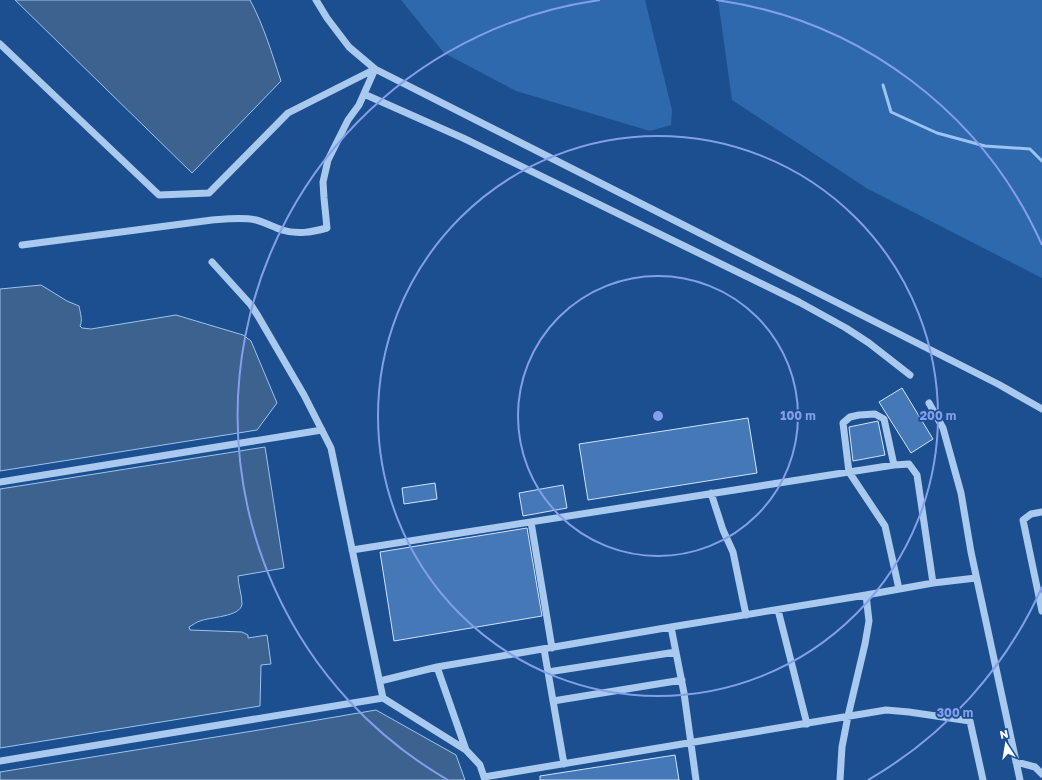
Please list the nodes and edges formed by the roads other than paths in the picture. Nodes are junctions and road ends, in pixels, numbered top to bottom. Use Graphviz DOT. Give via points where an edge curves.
graph roads {
  1 [pos="316,0"];
  2 [pos="0,44"];
  3 [pos="375,69"];
  4 [pos="364,94"];
  5 [pos="22,246"];
  6 [pos="212,262"];
  7 [pos="910,375"];
  8 [pos="929,403"];
  9 [pos="1042,409"];
  10 [pos="322,430"];
  11 [pos="894,465"];
  12 [pos="849,472"];
  13 [pos="0,482"];
  14 [pos="711,494"];
  15 [pos="1042,512"];
  16 [pos="530,522"];
  17 [pos="352,550"];
  18 [pos="976,578"];
  19 [pos="933,583"];
  20 [pos="899,589"];
  21 [pos="866,595"];
  22 [pos="1041,599"];
  23 [pos="778,610"];
  24 [pos="1042,611"];
  25 [pos="746,615"];
  26 [pos="671,627"];
  27 [pos="552,648"];
  28 [pos="544,649"];
  29 [pos="676,652"];
  30 [pos="437,667"];
  31 [pos="548,672"];
  32 [pos="682,680"];
  33 [pos="380,681"];
  34 [pos="383,698"];
  35 [pos="553,701"];
  36 [pos="848,716"];
  37 [pos="806,724"];
  38 [pos="691,742"];
  39 [pos="466,750"];
  40 [pos="0,761"];
  41 [pos="1016,762"];
  42 [pos="564,764"];
  43 [pos="1042,774"];
  44 [pos="484,778"];
  45 [pos="696,780"];
  46 [pos="840,780"];
  47 [pos="983,780"];
  48 [pos="1020,780"];
  1 -- 3 [label="street" via="349,47"];
  2 -- 3 [label="street" via="159,195 209,192 288,113"];
  3 -- 4 [label="street"];
  3 -- 9 [label="street"];
  4 -- 5 [label="street" via="328,160 323,182 327,228 293,233 255,220 236,218"];
  4 -- 7 [label="street" via="463,138 799,302 869,343"];
  6 -- 10 [label="street" via="251,305"];
  8 -- 18 [label="street" via="943,428 959,486"];
  10 -- 13 [label="street"];
  10 -- 17 [label="street" via="331,448"];
  11 -- 12 [label="street"];
  11 -- 12 [label="street" via="884,419 875,414 859,415 850,417 843,423"];
  11 -- 19 [label="street" via="909,464 917,475"];
  12 -- 14 [label="street"];
  12 -- 20 [label="street" via="885,526"];
  14 -- 16 [label="street"];
  14 -- 25 [label="street" via="733,552"];
  15 -- 22 [label="street" via="1031,514 1023,520"];
  16 -- 17 [label="street"];
  16 -- 27 [label="street"];
  17 -- 33 [label="street"];
  18 -- 19 [label="street"];
  18 -- 41 [label="street"];
  19 -- 20 [label="street"];
  20 -- 21 [label="street"];
  21 -- 23 [label="street"];
  21 -- 36 [label="street" via="868,629"];
  22 -- 24 [label="street"];
  23 -- 25 [label="street"];
  23 -- 37 [label="street"];
  25 -- 26 [label="street"];
  26 -- 27 [label="street"];
  26 -- 29 [label="street"];
  27 -- 28 [label="street"];
  28 -- 30 [label="street"];
  28 -- 31 [label="street"];
  29 -- 31 [label="street"];
  29 -- 32 [label="street"];
  30 -- 33 [label="street"];
  30 -- 39 [label="street"];
  31 -- 35 [label="street"];
  32 -- 35 [label="street"];
  32 -- 38 [label="street"];
  33 -- 34 [label="street"];
  34 -- 39 [label="street"];
  34 -- 40 [label="street"];
  35 -- 42 [label="street"];
  36 -- 37 [label="street"];
  36 -- 46 [label="street" via="842,747"];
  36 -- 47 [label="street" via="886,710 970,721"];
  37 -- 38 [label="street"];
  38 -- 42 [label="street"];
  38 -- 45 [label="street"];
  39 -- 44 [label="street" via="480,765"];
  41 -- 43 [label="street" via="1035,768"];
  41 -- 48 [label="street"];
  42 -- 44 [label="street"];
}
